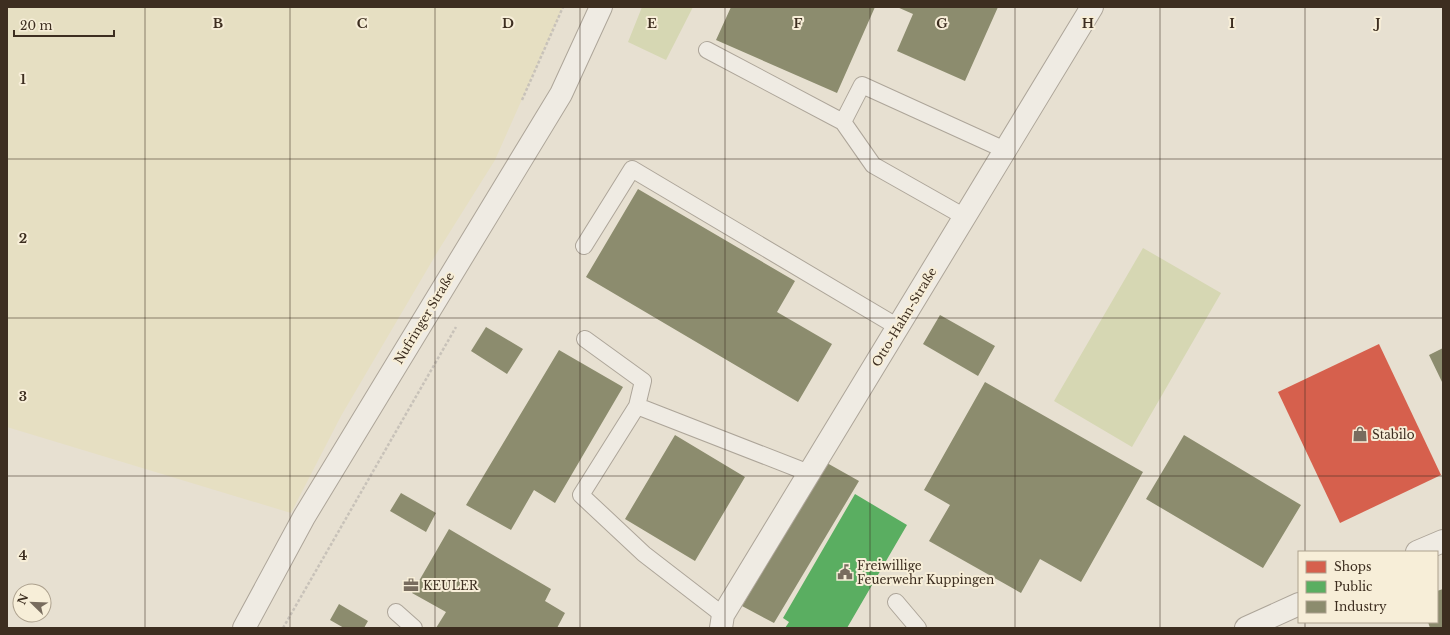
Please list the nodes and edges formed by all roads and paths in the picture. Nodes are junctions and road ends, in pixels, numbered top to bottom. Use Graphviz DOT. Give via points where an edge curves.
graph roads {
  1 [pos="601,7"];
  2 [pos="1092,7"];
  3 [pos="707,50"];
  4 [pos="843,122"];
  5 [pos="1005,150"];
  6 [pos="964,216"];
  7 [pos="584,246"];
  8 [pos="898,328"];
  9 [pos="585,339"];
  10 [pos="637,406"];
  11 [pos="809,473"];
  12 [pos="1443,541"];
  13 [pos="1420,551"];
  14 [pos="896,602"];
  15 [pos="1298,604"];
  16 [pos="396,612"];
  17 [pos="722,621"];
  18 [pos="244,628"];
  19 [pos="414,628"];
  20 [pos="918,628"];
  21 [pos="1246,628"];
  1 -- 18 [label="street, Nufringer Straße" via="561,94 304,517"];
  2 -- 5 [label="street, Otto-Hahn-Straße"];
  3 -- 4 [label="lane"];
  4 -- 5 [label="lane" via="862,85"];
  4 -- 6 [label="lane" via="873,165"];
  5 -- 6 [label="street, Otto-Hahn-Straße"];
  6 -- 8 [label="street, Otto-Hahn-Straße"];
  7 -- 8 [label="lane" via="632,169"];
  8 -- 11 [label="street, Otto-Hahn-Straße"];
  9 -- 10 [label="lane" via="643,382"];
  10 -- 11 [label="lane"];
  10 -- 17 [label="lane" via="581,495 644,554"];
  11 -- 17 [label="street, Otto-Hahn-Straße"];
  12 -- 13 [label="street"];
  14 -- 20 [label="lane"];
  15 -- 21 [label="street"];
  16 -- 19 [label="lane"];
}
